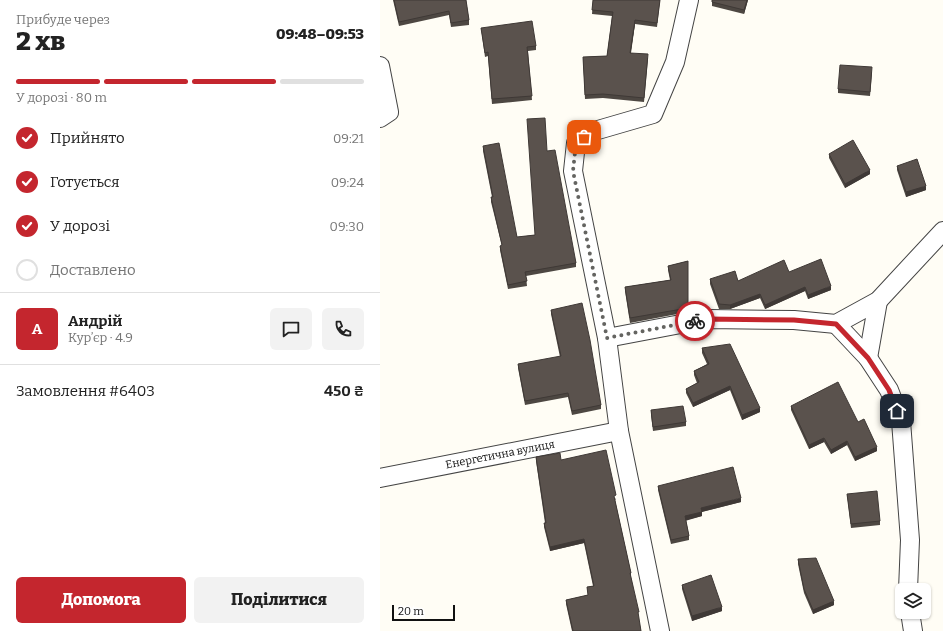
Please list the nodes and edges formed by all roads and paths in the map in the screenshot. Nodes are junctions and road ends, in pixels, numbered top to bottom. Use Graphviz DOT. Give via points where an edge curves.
graph roads {
  1 [pos="689,0"];
  2 [pos="380,66"];
  3 [pos="380,118"];
  4 [pos="943,231"];
  5 [pos="878,301"];
  6 [pos="836,324"];
  7 [pos="607,338"];
  8 [pos="868,358"];
  9 [pos="619,431"];
  10 [pos="380,478"];
  11 [pos="908,583"];
  12 [pos="911,619"];
  13 [pos="660,631"];
  14 [pos="912,631"];
  1 -- 7 [label="street" via="675,62 653,114 591,132 576,143 573,171"];
  2 -- 3 [label="street" via="389,112"];
  4 -- 5 [label="street"];
  5 -- 6 [label="street"];
  5 -- 8 [label="street"];
  6 -- 7 [label="street" via="794,320 707,319"];
  6 -- 8 [label="street"];
  7 -- 9 [label="street"];
  8 -- 11 [label="street" via="889,390 901,422 910,540"];
  9 -- 10 [label="street, Енергетична вулиця"];
  9 -- 13 [label="street"];
  12 -- 14 [label="street"];
}
